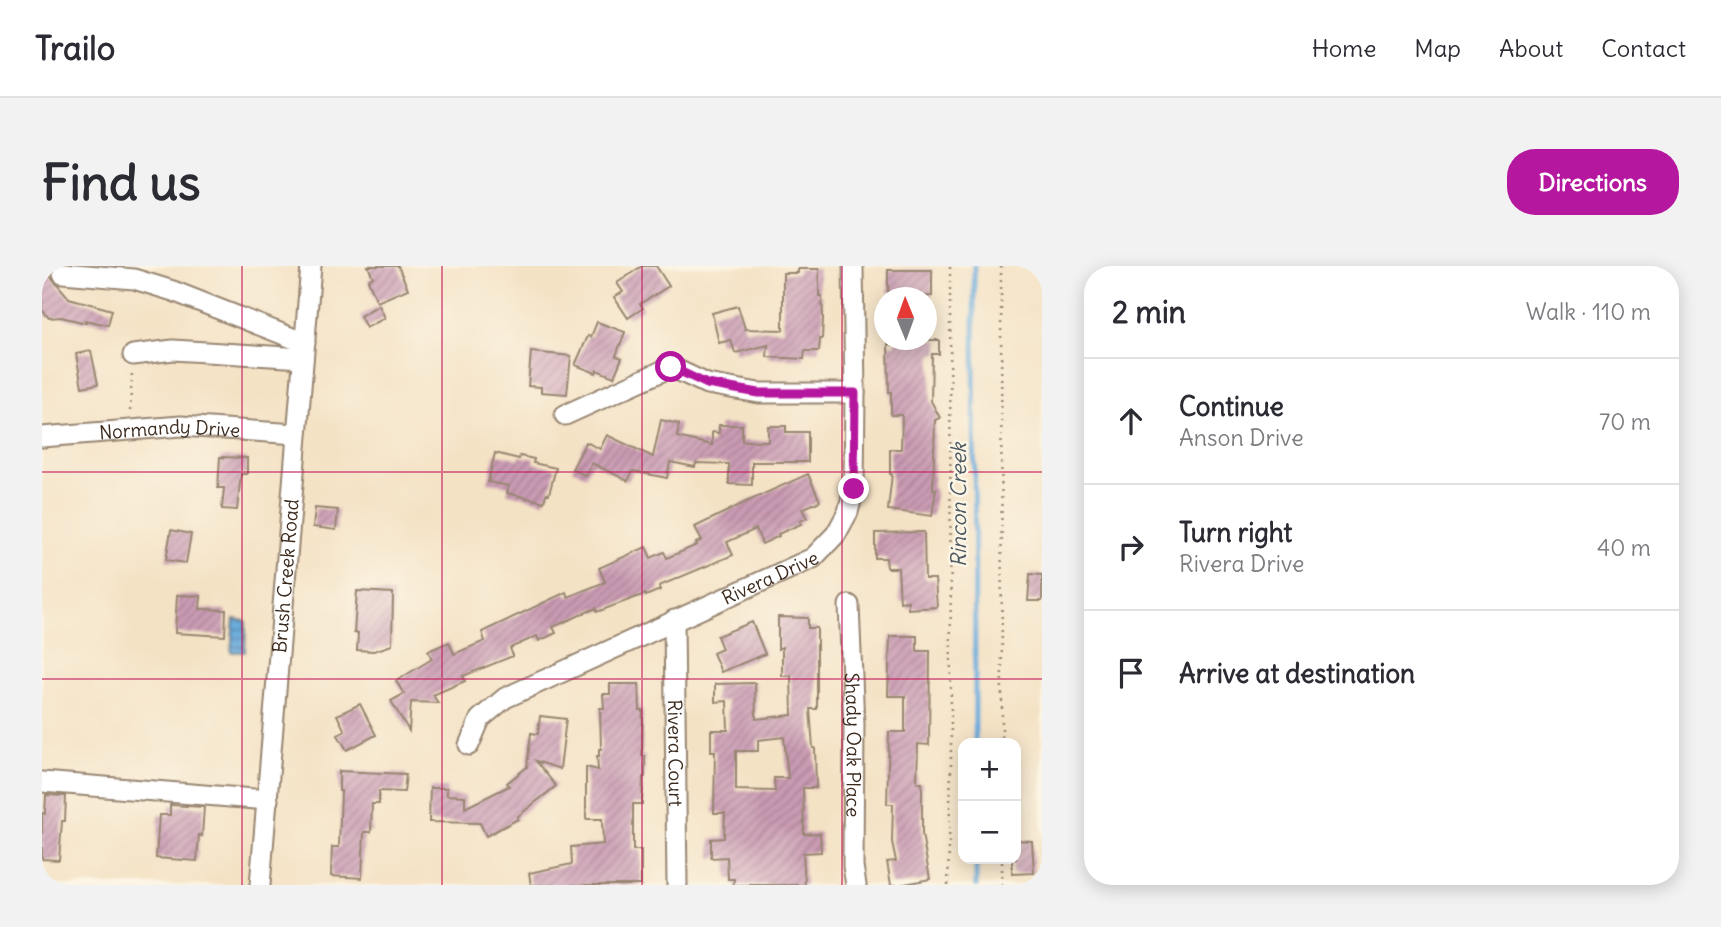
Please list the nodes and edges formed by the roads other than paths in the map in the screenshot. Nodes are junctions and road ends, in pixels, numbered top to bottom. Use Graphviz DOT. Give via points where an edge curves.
graph roads {
  1 [pos="311,266"];
  2 [pos="853,266"];
  3 [pos="63,273"];
  4 [pos="304,350"];
  5 [pos="133,355"];
  6 [pos="855,393"];
  7 [pos="565,415"];
  8 [pos="296,434"];
  9 [pos="42,437"];
  10 [pos="849,604"];
  11 [pos="674,621"];
  12 [pos="469,745"];
  13 [pos="42,782"];
  14 [pos="268,800"];
  15 [pos="260,885"];
  16 [pos="677,885"];
  17 [pos="856,885"];
  1 -- 4 [label="street, Brush Creek Road"];
  2 -- 6 [label="street, Rivera Drive"];
  3 -- 4 [label="street" via="134,279 173,291"];
  4 -- 5 [label="street" via="173,350"];
  4 -- 8 [label="street, Brush Creek Road"];
  6 -- 7 [label="street" via="759,393 707,384 671,367"];
  6 -- 11 [label="street, Rivera Drive" via="854,489 836,534 813,558"];
  8 -- 9 [label="street, Normandy Drive" via="181,426"];
  8 -- 14 [label="street, Brush Creek Road"];
  10 -- 17 [label="street, Shady Oak Place"];
  11 -- 12 [label="street, Rivera Drive" via="505,698 480,719"];
  11 -- 16 [label="street, Rivera Court"];
  13 -- 14 [label="street"];
  14 -- 15 [label="street, Brush Creek Road"];
}
